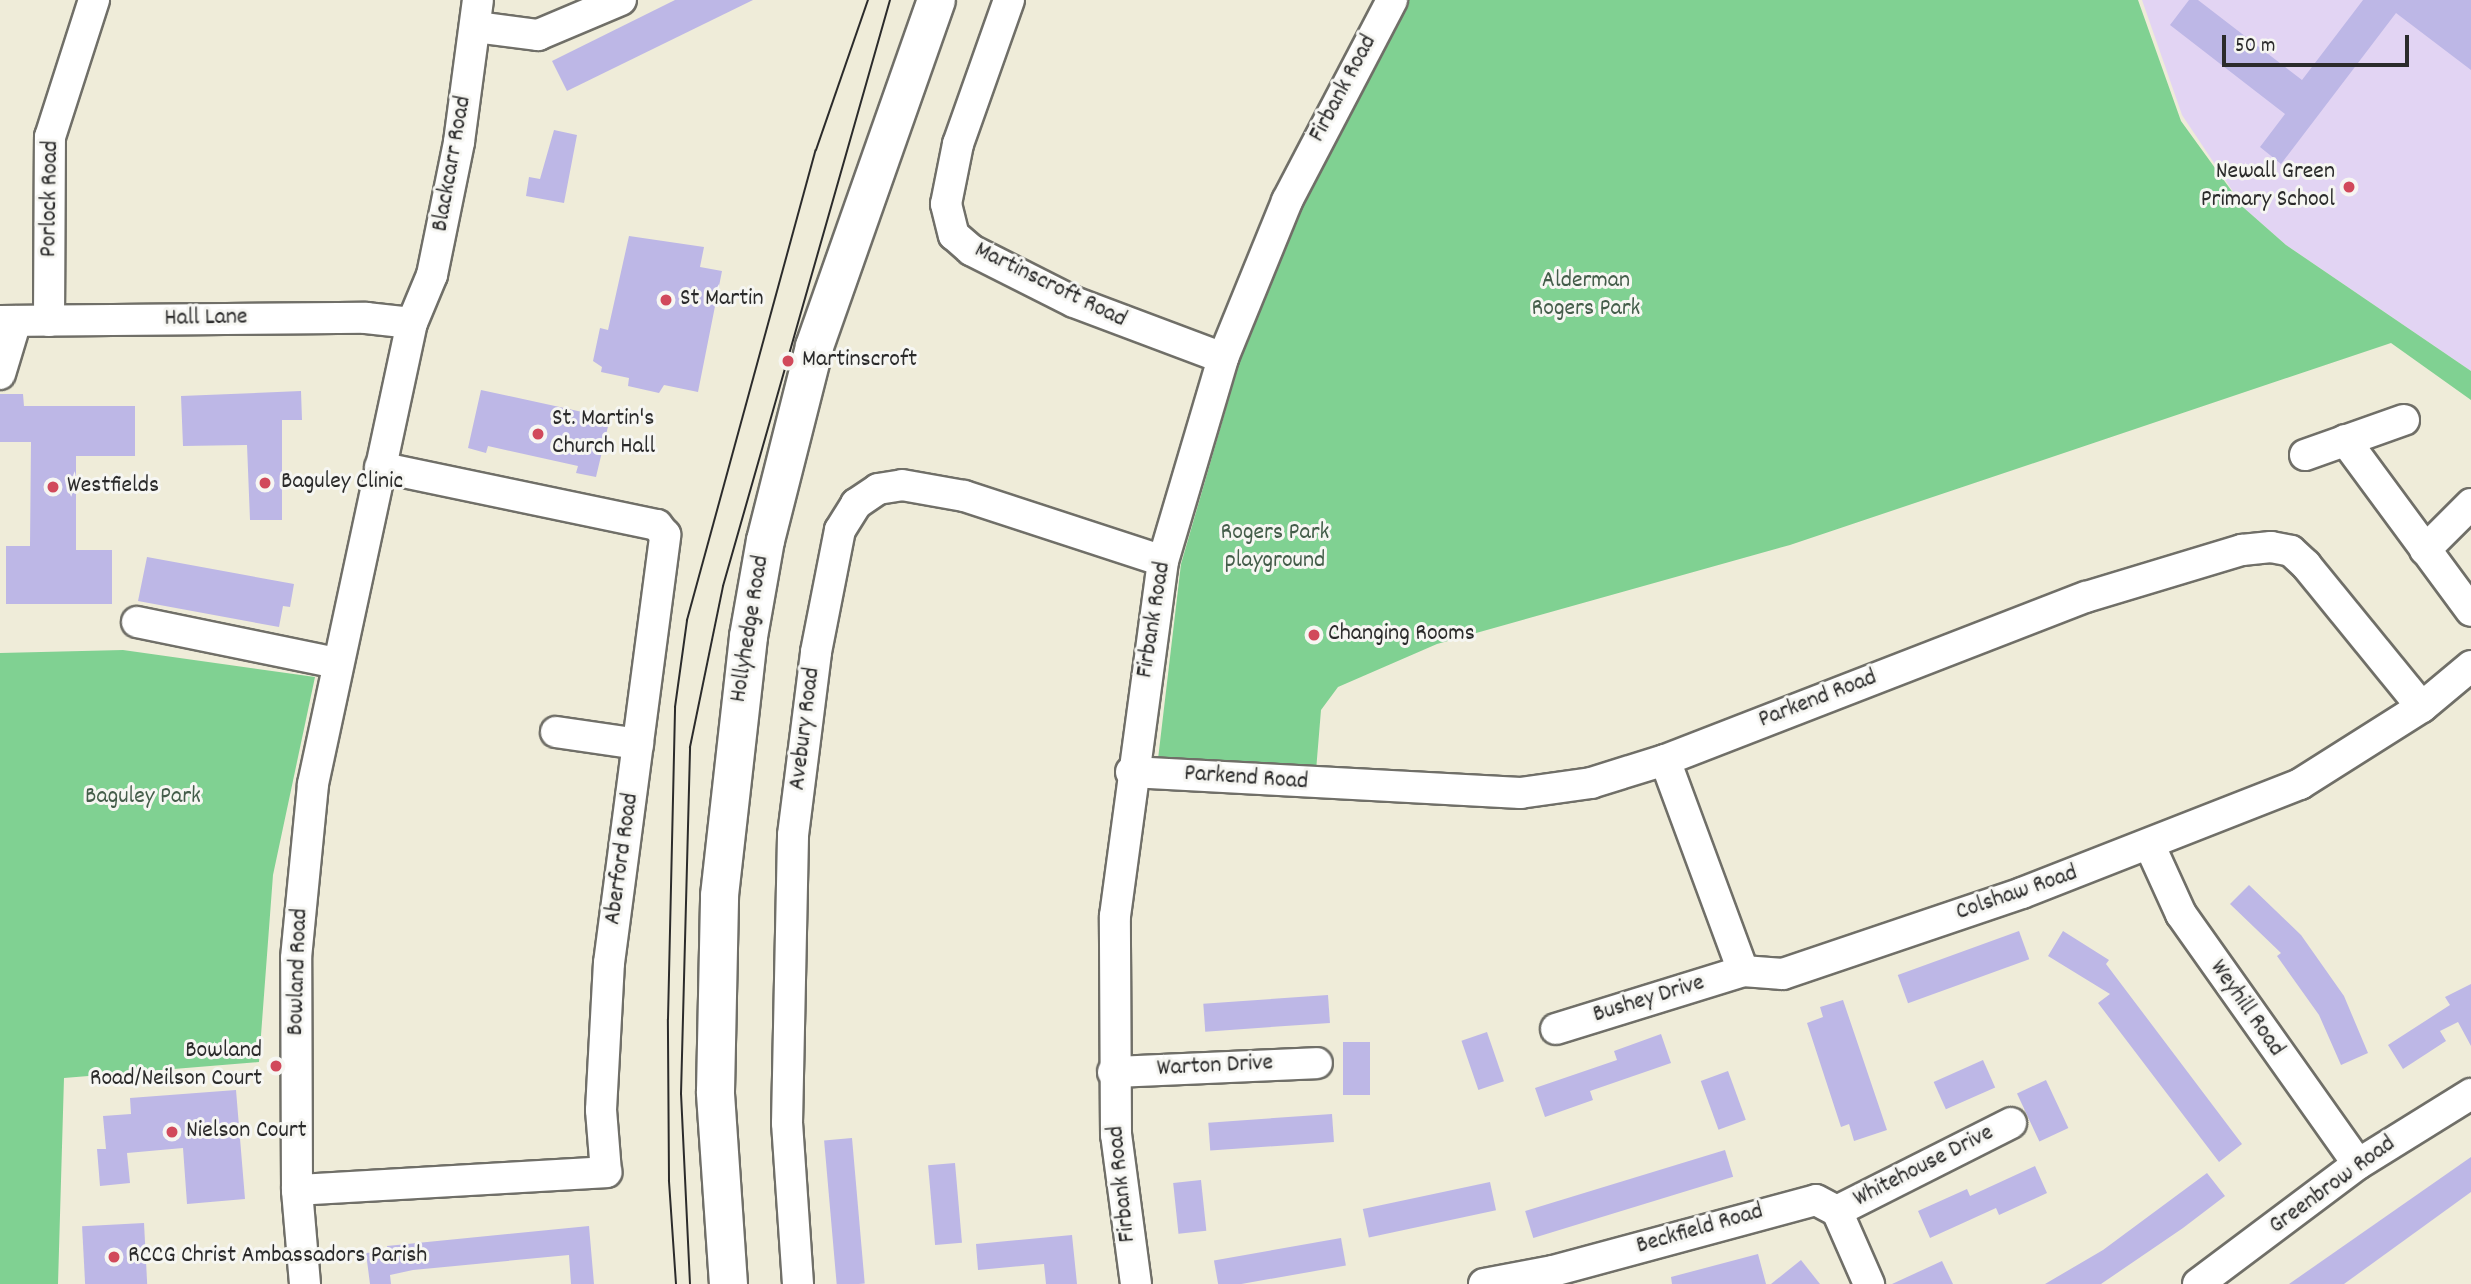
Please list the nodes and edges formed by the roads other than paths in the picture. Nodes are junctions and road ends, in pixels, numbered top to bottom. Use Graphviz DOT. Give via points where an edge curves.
graph roads {
  1 [pos="94,0"];
  2 [pos="621,0"];
  3 [pos="936,0"];
  4 [pos="1009,0"];
  5 [pos="1392,0"];
  6 [pos="477,14"];
  7 [pos="8,321"];
  8 [pos="49,321"];
  9 [pos="412,323"];
  10 [pos="1223,358"];
  11 [pos="0,374"];
  12 [pos="2404,420"];
  13 [pos="2345,440"];
  14 [pos="2305,455"];
  15 [pos="380,467"];
  16 [pos="2471,504"];
  17 [pos="2425,550"];
  18 [pos="1163,561"];
  19 [pos="2471,611"];
  20 [pos="137,622"];
  21 [pos="336,663"];
  22 [pos="2471,666"];
  23 [pos="2421,707"];
  24 [pos="556,732"];
  25 [pos="638,744"];
  26 [pos="1665,760"];
  27 [pos="1131,772"];
  28 [pos="2150,846"];
  29 [pos="1743,971"];
  30 [pos="1556,1029"];
  31 [pos="1317,1063"];
  32 [pos="1113,1072"];
  33 [pos="2471,1094"];
  34 [pos="2011,1123"];
  35 [pos="2358,1164"];
  36 [pos="297,1190"];
  37 [pos="1836,1211"];
  38 [pos="304,1284"];
  39 [pos="729,1284"];
  40 [pos="798,1284"];
  41 [pos="1136,1284"];
  42 [pos="1484,1284"];
  43 [pos="1869,1284"];
  44 [pos="2199,1284"];
  1 -- 8 [label="street, Porlock Road" via="50,137"];
  2 -- 6 [label="street" via="538,35"];
  3 -- 39 [label="street, Hollyhedge Road" via="814,346 765,540 748,636 719,895 715,1091"];
  4 -- 10 [label="street, Martinscroft Road" via="958,144 946,204 954,235 971,250 1074,302"];
  5 -- 10 [label="street, Firbank Road" via="1287,201"];
  6 -- 9 [label="street, Blackcarr Road" via="459,142 432,275"];
  7 -- 8 [label="street, Hall Lane"];
  7 -- 11 [label="street"];
  8 -- 9 [label="street, Hall Lane" via="366,318"];
  9 -- 15 [label="street, Bowland Road"];
  10 -- 18 [label="street, Firbank Road"];
  12 -- 13 [label="street"];
  13 -- 14 [label="street"];
  13 -- 17 [label="street"];
  15 -- 21 [label="street, Bowland Road"];
  15 -- 25 [label="street, Aberford Road" via="662,530 666,542"];
  16 -- 17 [label="street"];
  17 -- 19 [label="street"];
  18 -- 27 [label="street, Firbank Road"];
  18 -- 40 [label="street, Avebury Road" via="964,496 902,485 878,489 856,504 840,530 816,652 793,835 786,1123"];
  20 -- 21 [label="street"];
  21 -- 36 [label="street, Bowland Road" via="313,784 296,958"];
  22 -- 23 [label="street, Colshaw Road"];
  23 -- 26 [label="street, Parkend Road" via="2306,565 2291,551 2271,547 2242,550 2086,597"];
  23 -- 28 [label="street, Colshaw Road" via="2300,784"];
  24 -- 25 [label="street"];
  25 -- 36 [label="street, Aberford Road" via="609,963 601,1110 606,1172"];
  26 -- 27 [label="street, Parkend Road" via="1591,783 1520,793"];
  26 -- 29 [label="street"];
  27 -- 32 [label="street, Firbank Road" via="1115,916"];
  28 -- 29 [label="street, Colshaw Road" via="1783,974"];
  28 -- 35 [label="street, Weyhill Road" via="2181,915"];
  29 -- 30 [label="street, Bushey Drive"];
  31 -- 32 [label="street, Warton Drive"];
  32 -- 41 [label="street, Firbank Road"];
  33 -- 35 [label="street, Greenbrow Road"];
  34 -- 37 [label="street, Whitehouse Drive"];
  35 -- 44 [label="street, Greenbrow Road"];
  36 -- 38 [label="street, Bowland Road"];
  37 -- 42 [label="street, Beckfield Road" via="1816,1200 1805,1202 1553,1271"];
  37 -- 43 [label="street"];
}
